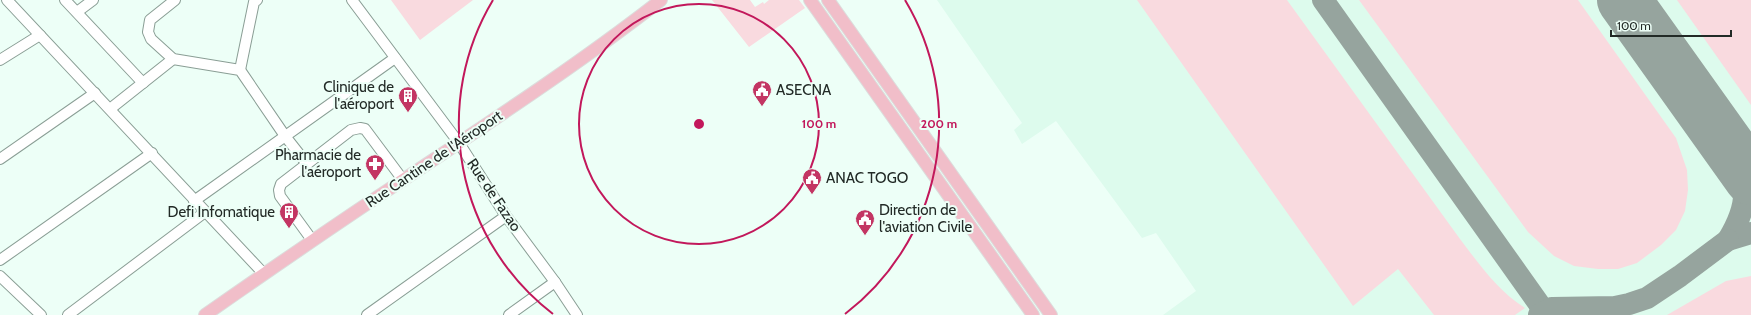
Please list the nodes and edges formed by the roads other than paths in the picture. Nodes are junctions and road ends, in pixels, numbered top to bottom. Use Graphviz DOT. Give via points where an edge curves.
graph roads {
  1 [pos="7,0"];
  2 [pos="65,0"];
  3 [pos="93,0"];
  4 [pos="175,0"];
  5 [pos="352,0"];
  6 [pos="661,0"];
  7 [pos="810,0"];
  8 [pos="828,0"];
  9 [pos="253,1"];
  10 [pos="77,12"];
  11 [pos="40,35"];
  12 [pos="394,58"];
  13 [pos="173,59"];
  14 [pos="0,60"];
  15 [pos="240,70"];
  16 [pos="143,83"];
  17 [pos="96,93"];
  18 [pos="110,109"];
  19 [pos="285,136"];
  20 [pos="459,143"];
  21 [pos="152,153"];
  22 [pos="0,159"];
  23 [pos="307,164"];
  24 [pos="403,180"];
  25 [pos="194,201"];
  26 [pos="205,212"];
  27 [pos="506,216"];
  28 [pos="312,240"];
  29 [pos="0,260"];
  30 [pos="264,274"];
  31 [pos="0,276"];
  32 [pos="555,282"];
  33 [pos="41,315"];
  34 [pos="68,315"];
  35 [pos="205,315"];
  36 [pos="367,315"];
  37 [pos="509,315"];
  38 [pos="577,315"];
  39 [pos="1033,315"];
  40 [pos="1051,315"];
  1 -- 11 [label="street"];
  2 -- 10 [label="street"];
  3 -- 10 [label="street"];
  4 -- 13 [label="street" via="150,20 148,32"];
  5 -- 12 [label="street, Rue de Fazao"];
  6 -- 20 [label="main road, Rue Cantine de l'Aéroport"];
  7 -- 39 [label="main road"];
  8 -- 40 [label="main road"];
  9 -- 15 [label="street"];
  10 -- 16 [label="street"];
  11 -- 14 [label="street"];
  11 -- 17 [label="street"];
  12 -- 19 [label="street"];
  12 -- 20 [label="street, Rue de Fazao"];
  13 -- 15 [label="street"];
  13 -- 16 [label="street"];
  15 -- 19 [label="street"];
  16 -- 18 [label="street"];
  17 -- 18 [label="street"];
  17 -- 22 [label="street"];
  18 -- 21 [label="street"];
  19 -- 23 [label="street"];
  19 -- 25 [label="street"];
  20 -- 24 [label="main road, Rue Cantine de l'Aéroport"];
  20 -- 27 [label="street, Rue de Fazao"];
  21 -- 25 [label="street"];
  21 -- 29 [label="street"];
  23 -- 24 [label="street" via="351,130 360,128 365,129"];
  23 -- 28 [label="street" via="282,184 279,190 280,196"];
  24 -- 28 [label="main road, Rue Cantine de l'Aéroport"];
  25 -- 26 [label="street"];
  26 -- 30 [label="street"];
  26 -- 34 [label="street"];
  27 -- 32 [label="street, Rue de Fazao"];
  27 -- 36 [label="street"];
  28 -- 30 [label="main road, Rue Cantine de l'Aéroport"];
  30 -- 35 [label="main road, Rue Cantine de l'Aéroport"];
  31 -- 33 [label="street"];
  32 -- 37 [label="street"];
  32 -- 38 [label="street, Rue de Fazao"];
}
